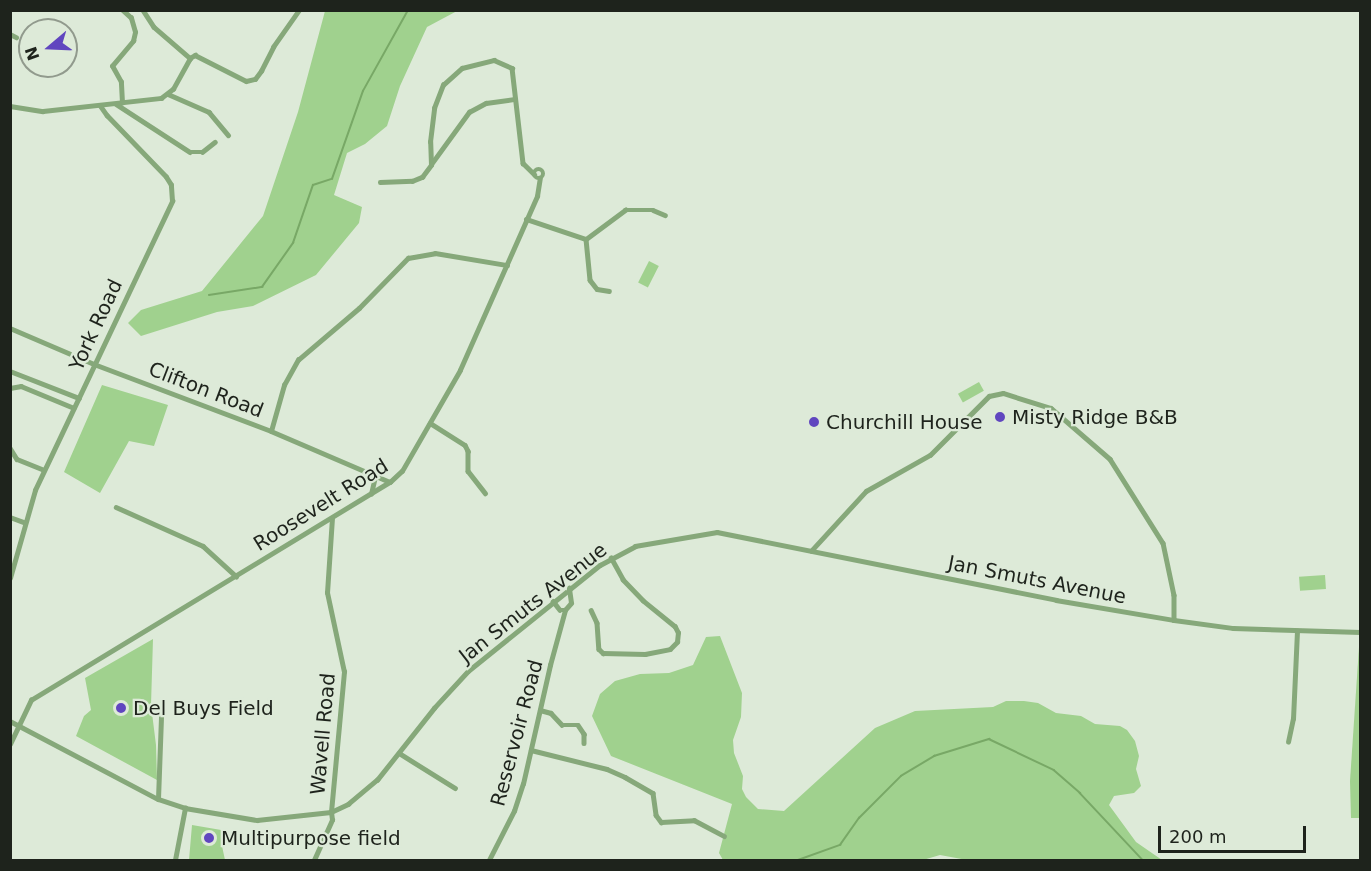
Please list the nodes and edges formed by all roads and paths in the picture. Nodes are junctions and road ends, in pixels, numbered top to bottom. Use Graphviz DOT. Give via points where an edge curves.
graph roads {
  1 [pos="122,10"];
  2 [pos="143,10"];
  3 [pos="299,10"];
  4 [pos="10,34"];
  5 [pos="16,38"];
  6 [pos="190,58"];
  7 [pos="168,94"];
  8 [pos="515,99"];
  9 [pos="122,103"];
  10 [pos="116,104"];
  11 [pos="10,106"];
  12 [pos="100,106"];
  13 [pos="228,135"];
  14 [pos="215,142"];
  15 [pos="432,163"];
  16 [pos="534,174"];
  17 [pos="540,178"];
  18 [pos="380,182"];
  19 [pos="665,215"];
  20 [pos="526,219"];
  21 [pos="586,239"];
  22 [pos="507,265"];
  23 [pos="609,291"];
  24 [pos="10,328"];
  25 [pos="94,364"];
  26 [pos="10,371"];
  27 [pos="10,388"];
  28 [pos="79,398"];
  29 [pos="74,408"];
  30 [pos="430,423"];
  31 [pos="271,430"];
  32 [pos="10,448"];
  33 [pos="44,470"];
  34 [pos="375,476"];
  35 [pos="390,482"];
  36 [pos="485,493"];
  37 [pos="371,494"];
  38 [pos="116,507"];
  39 [pos="10,518"];
  40 [pos="332,518"];
  41 [pos="24,522"];
  42 [pos="811,551"];
  43 [pos="611,558"];
  44 [pos="236,576"];
  45 [pos="10,578"];
  46 [pos="569,588"];
  47 [pos="553,601"];
  48 [pos="565,610"];
  49 [pos="591,610"];
  50 [pos="1173,620"];
  51 [pos="1297,631"];
  52 [pos="1360,632"];
  53 [pos="540,710"];
  54 [pos="160,717"];
  55 [pos="10,721"];
  56 [pos="19,724"];
  57 [pos="1288,742"];
  58 [pos="584,743"];
  59 [pos="10,744"];
  60 [pos="531,750"];
  61 [pos="399,753"];
  62 [pos="455,788"];
  63 [pos="158,799"];
  64 [pos="185,808"];
  65 [pos="331,812"];
  66 [pos="724,836"];
  67 [pos="175,861"];
  68 [pos="314,861"];
  69 [pos="489,861"];
  1 -- 9 [label="street" via="131,18 135,32 133,41 112,66 121,82"];
  2 -- 6 [label="street" via="154,27"];
  3 -- 6 [label="street" via="255,79 246,81 195,55"];
  4 -- 5 [label="street"];
  6 -- 7 [label="street"];
  7 -- 9 [label="street"];
  7 -- 13 [label="street" via="209,112"];
  8 -- 15 [label="street" via="486,103 469,112"];
  8 -- 15 [label="street" via="512,68 503,62 483,62 453,74 436,100 430,142"];
  8 -- 16 [label="street" via="523,163"];
  9 -- 10 [label="street"];
  10 -- 12 [label="street"];
  10 -- 14 [label="street" via="190,152 202,152"];
  11 -- 12 [label="street" via="43,111"];
  12 -- 25 [label="street, York Road" via="166,177 172,198"];
  15 -- 18 [label="street" via="420,178"];
  16 -- 17 [label="street"];
  16 -- 17 [label="street" via="537,169 542,170 544,175"];
  17 -- 20 [label="street, Roosevelt Road"];
  19 -- 21 [label="street" via="653,210 625,210"];
  20 -- 21 [label="street"];
  20 -- 22 [label="street, Roosevelt Road"];
  21 -- 23 [label="street" via="590,280 597,288"];
  22 -- 30 [label="street, Roosevelt Road" via="460,370"];
  22 -- 31 [label="street" via="435,253 408,258 359,308 298,360 284,385"];
  24 -- 25 [label="street, Clifton Road"];
  25 -- 28 [label="street, York Road"];
  25 -- 31 [label="street, Clifton Road"];
  26 -- 28 [label="street"];
  27 -- 29 [label="street" via="21,386"];
  28 -- 29 [label="street, York Road"];
  29 -- 33 [label="street, York Road"];
  30 -- 35 [label="street, Roosevelt Road" via="410,461"];
  30 -- 36 [label="street" via="465,444 468,471"];
  31 -- 34 [label="street, Clifton Road"];
  32 -- 33 [label="street" via="17,459"];
  33 -- 41 [label="street, York Road"];
  34 -- 35 [label="street, Clifton Road"];
  34 -- 37 [label="street"];
  35 -- 37 [label="street, Roosevelt Road"];
  37 -- 40 [label="street, Roosevelt Road"];
  38 -- 44 [label="street" via="203,546"];
  39 -- 41 [label="street"];
  40 -- 44 [label="street, Roosevelt Road"];
  40 -- 65 [label="street, Wavell Road" via="327,593 344,672"];
  41 -- 45 [label="street, York Road"];
  42 -- 43 [label="street, Jan Smuts Avenue" via="721,532 635,546"];
  42 -- 50 [label="street, Jan Smuts Avenue"];
  42 -- 50 [label="street" via="866,491 930,455 986,399 1003,393 1051,408 1110,459 1163,543 1174,595"];
  43 -- 46 [label="street, Jan Smuts Avenue"];
  43 -- 49 [label="street" via="623,580 675,627 676,644 645,654 603,653"];
  44 -- 56 [label="street, Roosevelt Road" via="31,700"];
  46 -- 47 [label="street, Jan Smuts Avenue"];
  46 -- 48 [label="street, Reservoir Road" via="571,603"];
  47 -- 48 [label="street"];
  47 -- 61 [label="street, Jan Smuts Avenue" via="468,671"];
  48 -- 53 [label="street, Reservoir Road"];
  50 -- 51 [label="street, Jan Smuts Avenue"];
  51 -- 52 [label="street, Jan Smuts Avenue"];
  51 -- 57 [label="street" via="1293,719"];
  53 -- 58 [label="street" via="551,713 562,725 578,725"];
  53 -- 60 [label="street, Reservoir Road"];
  54 -- 63 [label="street"];
  55 -- 56 [label="street, Jan Smuts Avenue"];
  56 -- 59 [label="street, Roosevelt Road"];
  56 -- 63 [label="street, Jan Smuts Avenue"];
  60 -- 66 [label="street" via="626,777 653,793 661,822 694,820"];
  60 -- 69 [label="street, Reservoir Road" via="514,811"];
  61 -- 62 [label="street"];
  61 -- 65 [label="street, Jan Smuts Avenue" via="364,792"];
  63 -- 64 [label="street, Jan Smuts Avenue"];
  64 -- 65 [label="street, Jan Smuts Avenue" via="261,820"];
  64 -- 67 [label="street"];
  65 -- 68 [label="street" via="331,828"];
}
